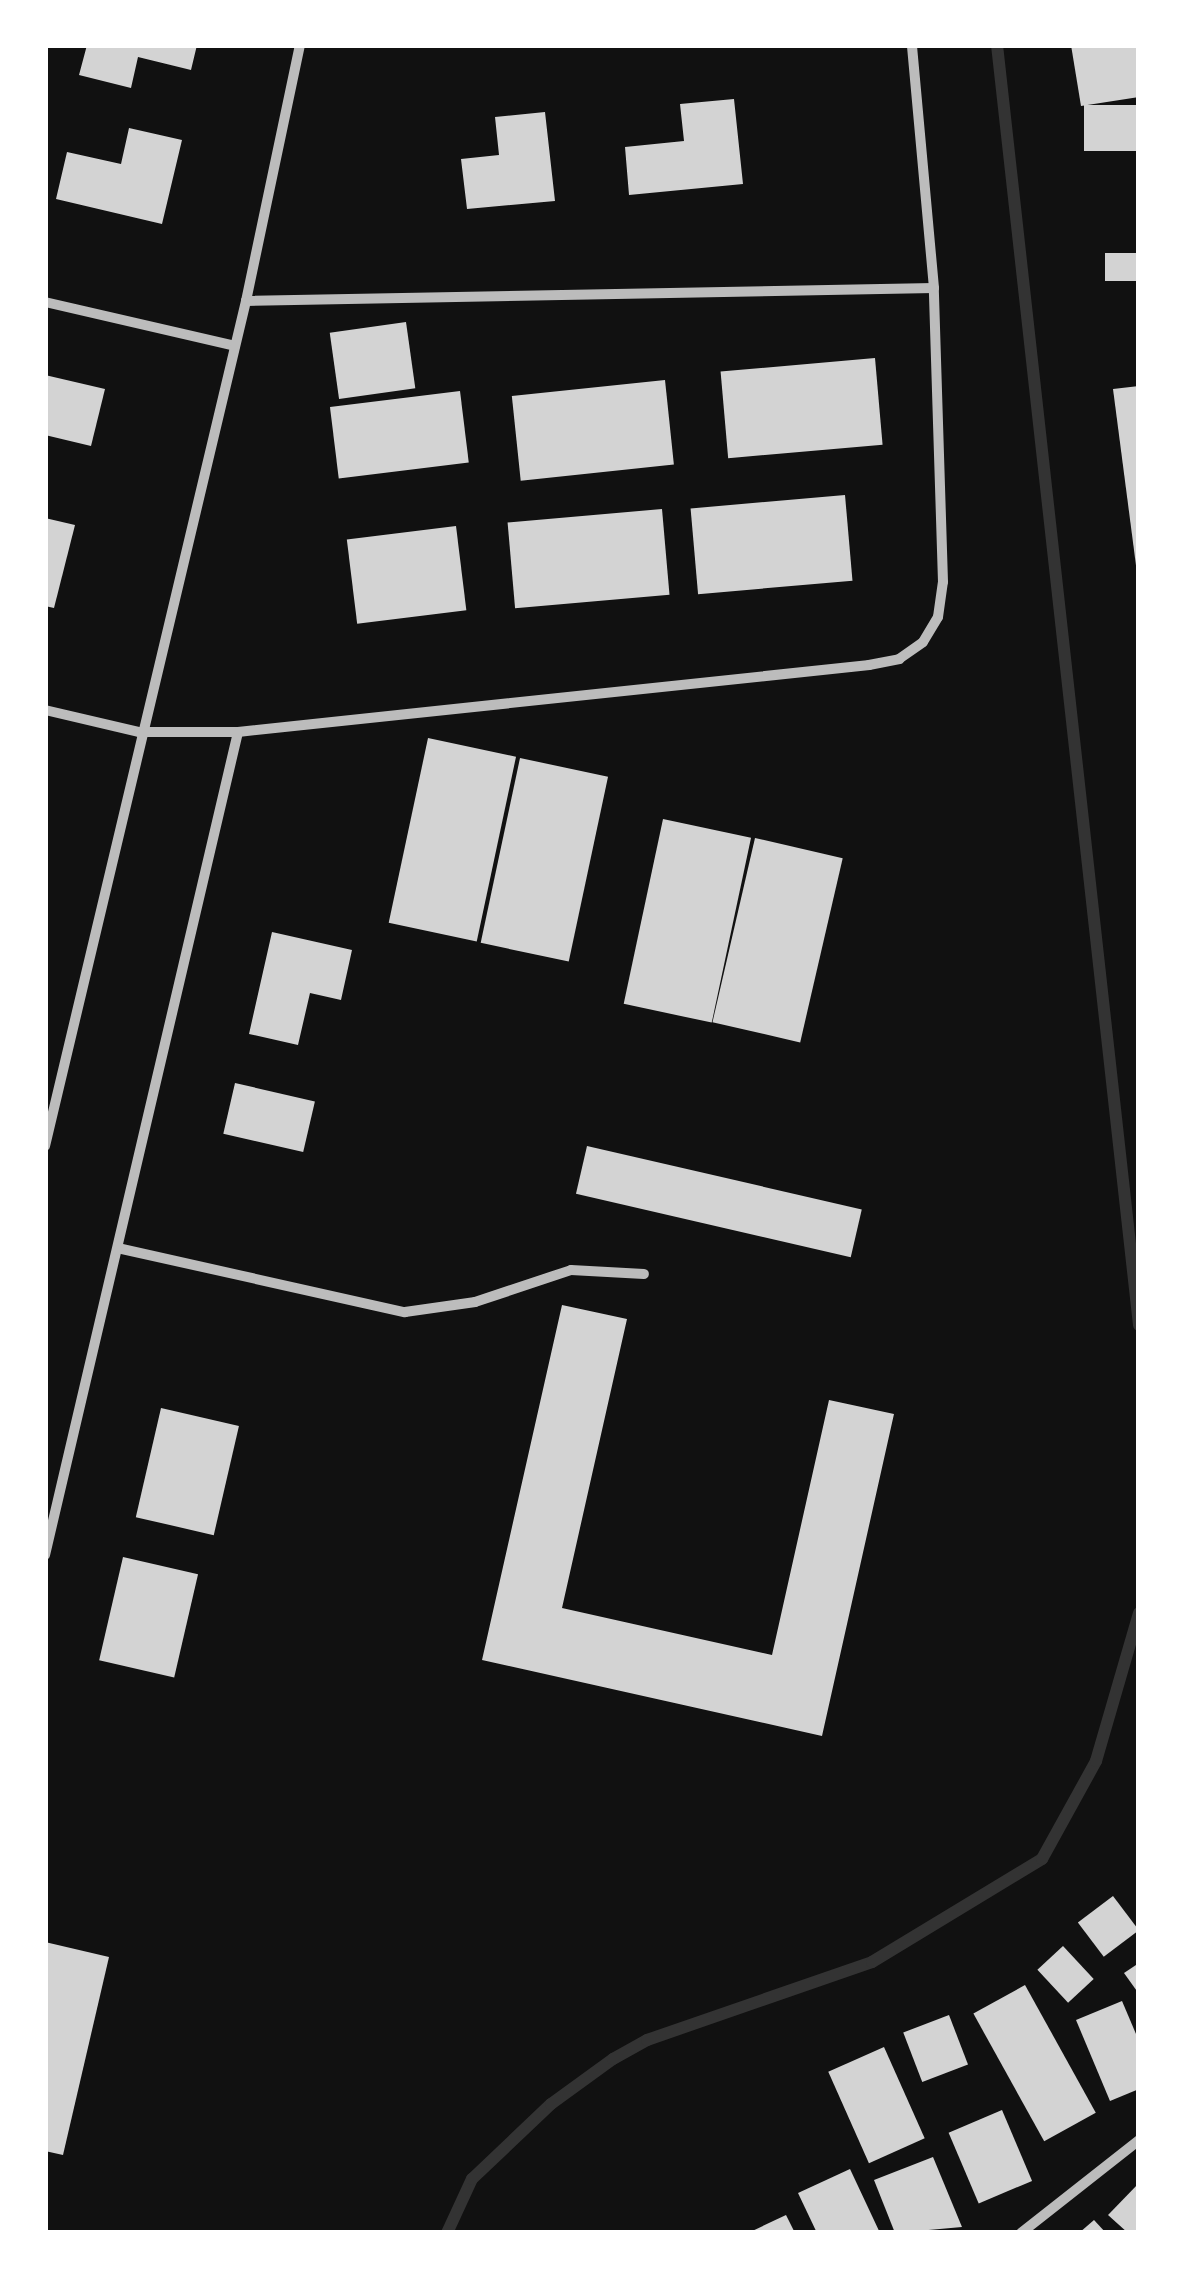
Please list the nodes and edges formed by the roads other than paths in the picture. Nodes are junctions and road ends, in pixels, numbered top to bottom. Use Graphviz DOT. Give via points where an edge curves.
graph roads {
  1 [pos="300,45"];
  2 [pos="912,45"];
  3 [pos="934,288"];
  4 [pos="246,301"];
  5 [pos="45,302"];
  6 [pos="236,346"];
  7 [pos="45,710"];
  8 [pos="139,732"];
  9 [pos="238,732"];
  10 [pos="45,1146"];
  11 [pos="122,1249"];
  12 [pos="644,1274"];
  13 [pos="45,1555"];
  14 [pos="1139,2140"];
  15 [pos="1021,2233"];
  1 -- 4 [label="street"];
  2 -- 3 [label="street"];
  3 -- 4 [label="street"];
  3 -- 9 [label="street" via="942,599 931,632 910,652 869,665"];
  4 -- 6 [label="street"];
  5 -- 6 [label="street"];
  6 -- 8 [label="street"];
  7 -- 8 [label="street"];
  8 -- 9 [label="street"];
  8 -- 10 [label="street"];
  9 -- 11 [label="street"];
  11 -- 12 [label="street" via="404,1312 476,1302 571,1270"];
  11 -- 13 [label="street"];
  14 -- 15 [label="street"];
}
